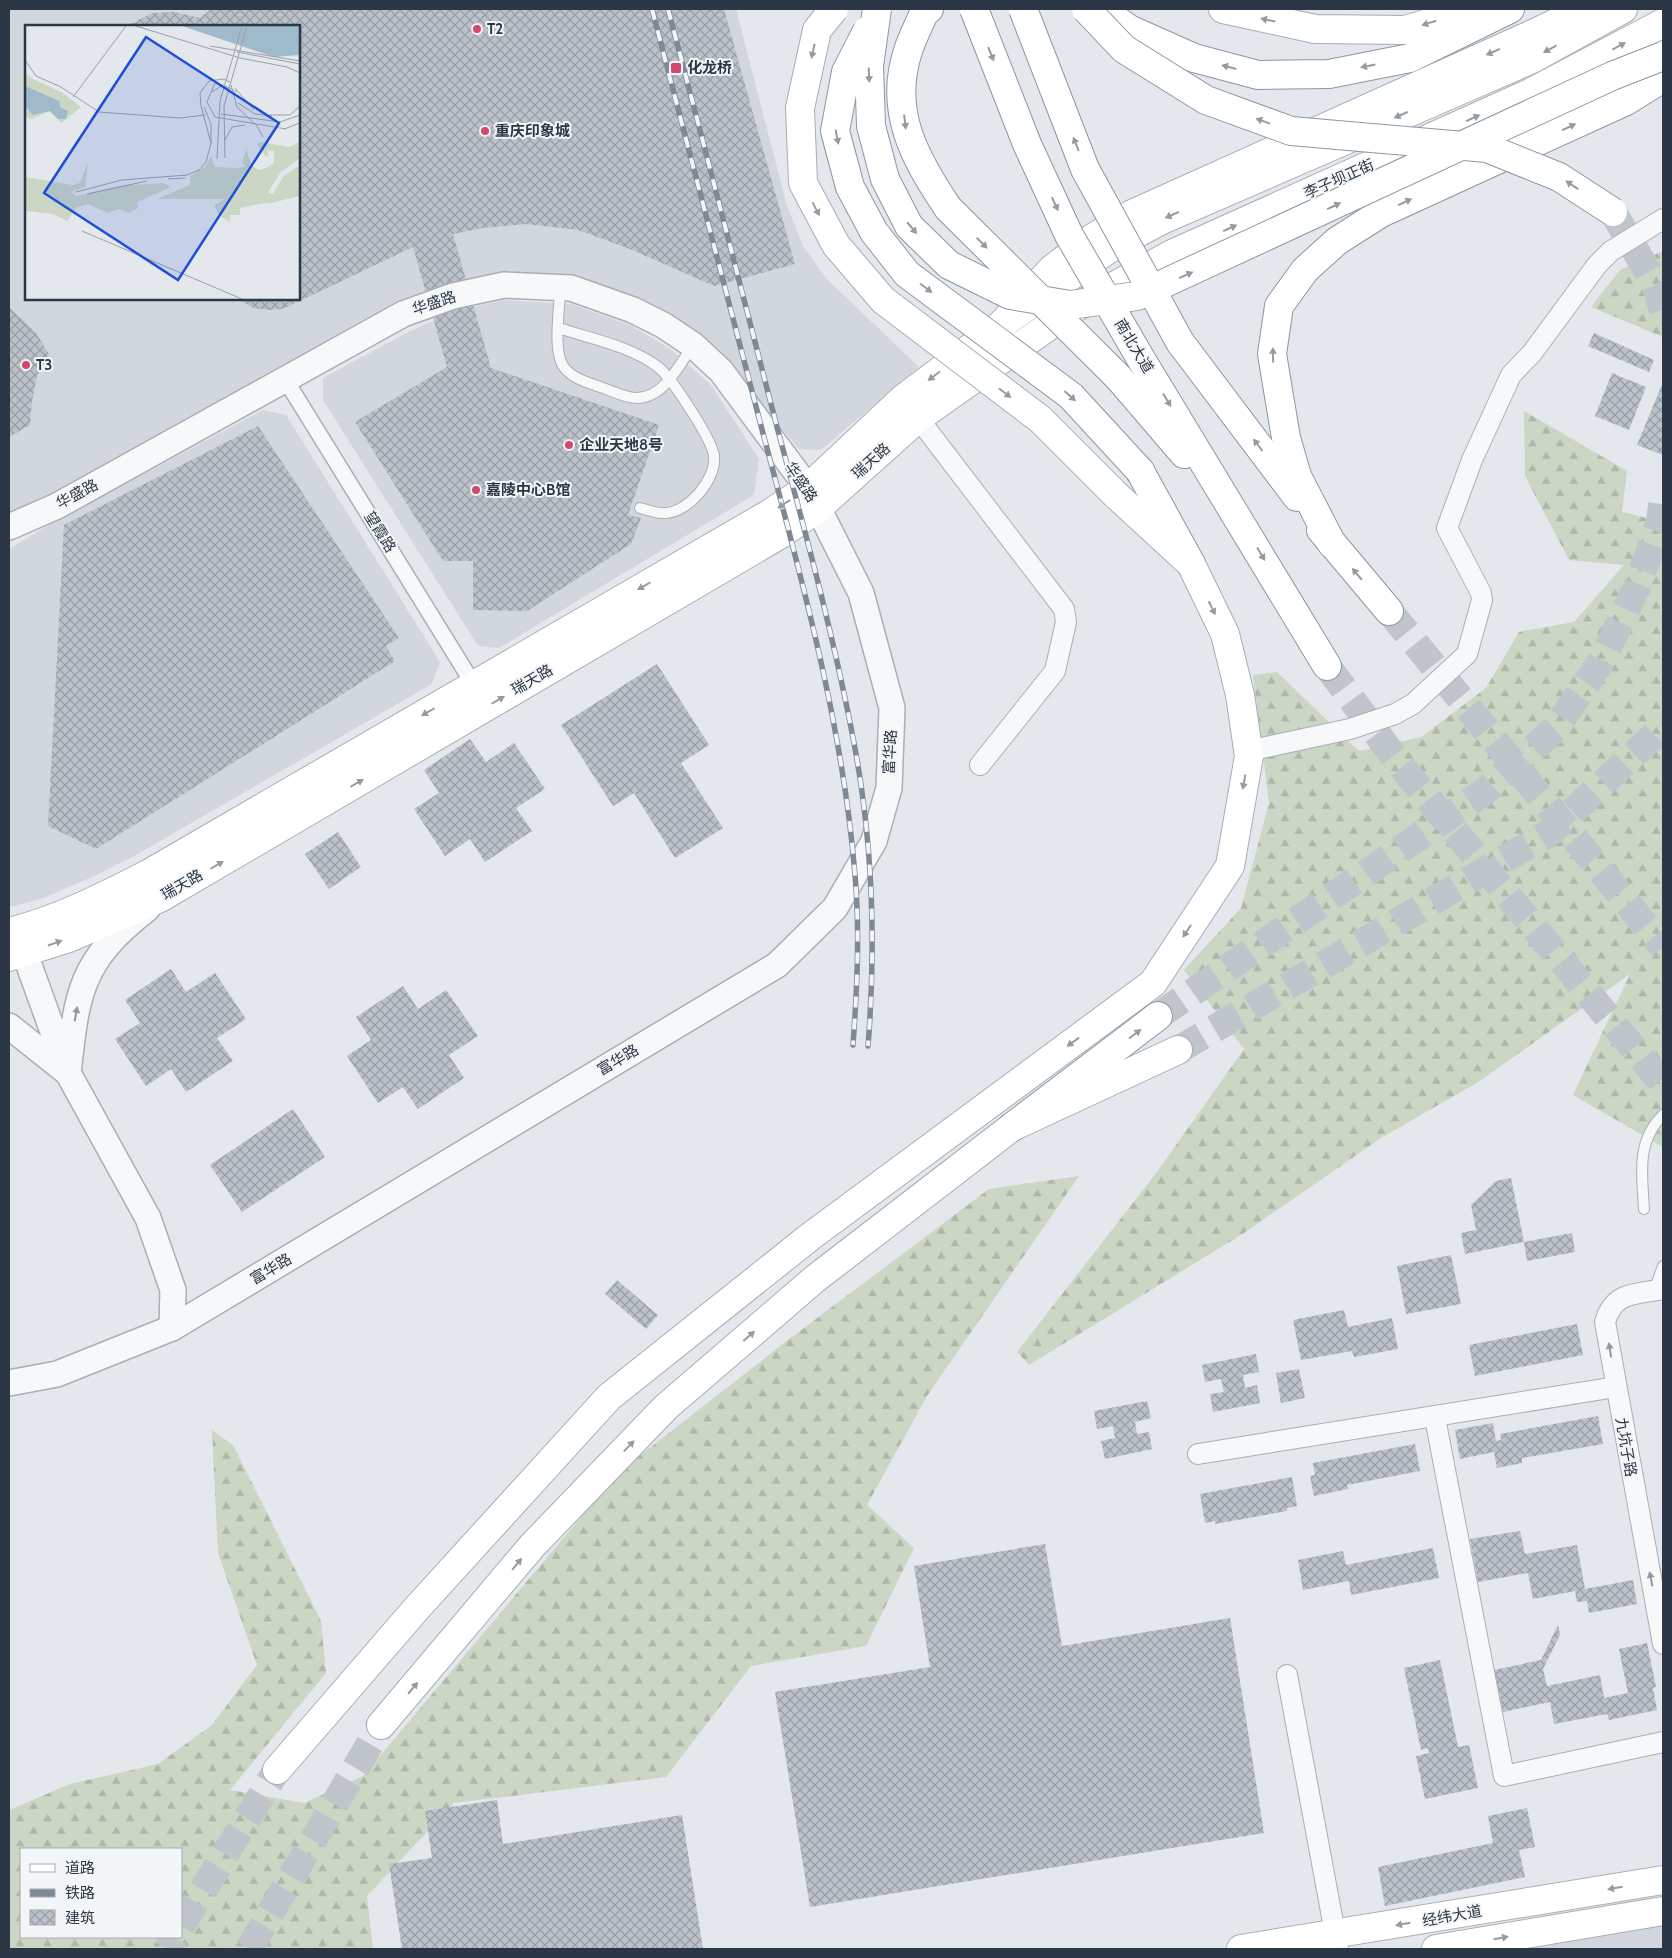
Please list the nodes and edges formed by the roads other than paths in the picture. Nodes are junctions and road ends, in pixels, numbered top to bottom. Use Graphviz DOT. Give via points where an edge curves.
graph roads {
  1 [pos="834,9"];
  2 [pos="877,9"];
  3 [pos="929,9"];
  4 [pos="974,9"];
  5 [pos="1022,9"];
  6 [pos="1086,9"];
  7 [pos="1101,9"];
  8 [pos="1223,9"];
  9 [pos="1475,9"];
  10 [pos="1510,9"];
  11 [pos="1584,9"];
  12 [pos="1623,9"];
  13 [pos="1663,22"];
  14 [pos="1663,56"];
  15 [pos="1663,78"];
  16 [pos="1613,212"];
  17 [pos="1663,219"];
  18 [pos="560,288"];
  19 [pos="1001,325"];
  20 [pos="559,328"];
  21 [pos="693,345"];
  22 [pos="1020,346"];
  23 [pos="285,379"];
  24 [pos="670,380"];
  25 [pos="918,418"];
  26 [pos="813,498"];
  27 [pos="640,508"];
  28 [pos="1241,521"];
  29 [pos="9,527"];
  30 [pos="1332,544"];
  31 [pos="1191,564"];
  32 [pos="1389,611"];
  33 [pos="1327,666"];
  34 [pos="474,685"];
  35 [pos="1248,751"];
  36 [pos="980,765"];
  37 [pos="160,898"];
  38 [pos="15,943"];
  39 [pos="1158,1016"];
  40 [pos="9,1026"];
  41 [pos="1178,1050"];
  42 [pos="68,1073"];
  43 [pos="1663,1115"];
  44 [pos="1012,1127"];
  45 [pos="1644,1209"];
  46 [pos="1663,1266"];
  47 [pos="1658,1290"];
  48 [pos="172,1328"];
  49 [pos="9,1383"];
  50 [pos="1616,1387"];
  51 [pos="1435,1418"];
  52 [pos="1198,1454"];
  53 [pos="1663,1644"];
  54 [pos="1287,1675"];
  55 [pos="382,1725"];
  56 [pos="1663,1742"];
  57 [pos="277,1770"];
  58 [pos="1663,1880"];
  59 [pos="1663,1911"];
  60 [pos="1337,1942"];
  61 [pos="1241,1949"];
  62 [pos="1436,1949"];
  1 -- 31 [label="main road, one-way, bridge" via="817,30 800,108 803,183 836,245 883,300 1040,419"];
  2 -- 14 [label="main road, one-way, bridge" via="869,66 871,126 885,179 909,226 949,266 1010,295 1070,305 1137,296 1612,76"];
  2 -- 31 [label="main road, one-way, bridge" via="846,72 835,131 850,187 874,232 907,274 1071,396 1140,471"];
  3 -- 28 [label="main road, one-way, bridge" via="924,13 908,50 902,91 907,135 922,170 948,208 1118,377"];
  4 -- 28 [label="main road, 南北大道, one-way, bridge" via="1027,144 1069,235"];
  30 -- 5 [label="main road, one-way, bridge" via="1180,342 1085,169"];
  16 -- 6 [label="main road, one-way, bridge" via="1558,177 1487,148 1291,131 1206,100 1124,49"];
  10 -- 7 [label="main road, one-way" via="1410,58 1330,74 1258,75 1194,58 1129,29"];
  9 -- 8 [label="main road, one-way" via="1405,30 1315,29"];
  11 -- 19 [label="main road, one-way, bridge" via="1130,215 1052,269"];
  12 -- 19 [label="main road, one-way" via="1532,59 1162,220 1113,246"];
  22 -- 13 [label="main road, 李子坝正街, one-way" via="1074,309 1172,254 1530,93"];
  30 -- 15 [label="main road, one-way" via="1297,476 1286,438 1272,354 1279,306 1305,270 1337,242 1380,213 1626,101"];
  17 -- 35 [label="street" via="1611,252 1597,265 1532,354 1511,374 1472,460 1447,528 1482,593 1467,654 1413,704 1395,714 1350,729"];
  18 -- 20 [label="lane"];
  18 -- 21 [label="street, 华盛路" via="571,288 633,310"];
  18 -- 23 [label="street, 华盛路" via="504,286 453,296 403,314"];
  19 -- 26 [label="main road, 瑞天路, one-way" via="904,398"];
  20 -- 24 [label="lane" via="635,354 659,368"];
  20 -- 24 [label="lane" via="558,352 563,365 580,380 636,398 648,396"];
  21 -- 24 [label="lane"];
  21 -- 26 [label="street, 华盛路" via="721,370"];
  22 -- 25 [label="main road, 瑞天路"];
  23 -- 29 [label="street, 华盛路" via="57,506"];
  23 -- 34 [label="street, 望霞路"];
  24 -- 27 [label="lane" via="712,444 713,468 705,488 673,512 664,514"];
  25 -- 26 [label="main road, 瑞天路"];
  25 -- 36 [label="street" via="1064,609 1066,622 1055,671"];
  26 -- 34 [label="main road, 瑞天路, one-way" via="769,514"];
  37 -- 26 [label="main road, 瑞天路, one-way" via="781,534"];
  26 -- 48 [label="street, 富华路" via="861,593 892,708 889,788 874,842 835,908 777,965"];
  28 -- 33 [label="main road, 南北大道, one-way"];
  32 -- 30 [label="main road, one-way"];
  31 -- 35 [label="main road, one-way" via="1225,634 1240,696"];
  34 -- 38 [label="main road, 瑞天路, one-way" via="148,874 54,918"];
  35 -- 57 [label="main road, one-way" via="1230,866 1153,983 811,1236 609,1396 417,1608"];
  38 -- 37 [label="main road, 瑞天路, one-way" via="69,938"];
  42 -- 37 [label="street, one-way" via="76,1008 92,964 120,931"];
  38 -- 42 [label="street"];
  44 -- 39 [label="main road, one-way"];
  40 -- 42 [label="street"];
  41 -- 44 [label="main road"];
  42 -- 48 [label="street" via="148,1218 173,1290"];
  43 -- 45 [label="lane" via="1652,1125 1641,1160"];
  55 -- 44 [label="main road, one-way" via="532,1546 666,1407 816,1278"];
  46 -- 47 [label="lane"];
  50 -- 47 [label="street, 九坑子路, one-way" via="1605,1322 1609,1308 1618,1299"];
  48 -- 49 [label="street, 富华路" via="57,1374"];
  50 -- 51 [label="street"];
  53 -- 50 [label="street, 九坑子路, one-way"];
  51 -- 52 [label="street"];
  51 -- 56 [label="street" via="1504,1776"];
  54 -- 60 [label="street"];
  58 -- 60 [label="main road, 经纬大道, one-way"];
  62 -- 59 [label="main road, 经纬大道, one-way"];
  60 -- 61 [label="main road, 经纬大道"];
}
